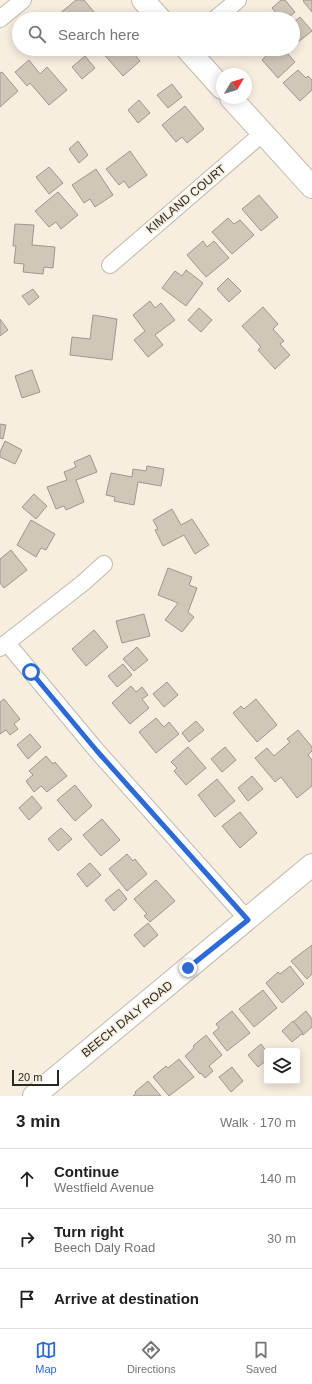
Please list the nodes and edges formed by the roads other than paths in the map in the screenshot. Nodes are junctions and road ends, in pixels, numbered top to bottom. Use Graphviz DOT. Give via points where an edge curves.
graph roads {
  1 [pos="23,0"];
  2 [pos="143,0"];
  3 [pos="238,0"];
  4 [pos="154,12"];
  5 [pos="223,12"];
  6 [pos="0,19"];
  7 [pos="193,56"];
  8 [pos="216,81"];
  9 [pos="237,104"];
  10 [pos="263,133"];
  11 [pos="312,187"];
  12 [pos="110,265"];
  13 [pos="104,564"];
  14 [pos="3,645"];
  15 [pos="312,865"];
  16 [pos="248,920"];
  17 [pos="34,1096"];
  1 -- 6 [label="street"];
  2 -- 4 [label="main road"];
  3 -- 5 [label="street"];
  7 -- 8 [label="main road"];
  9 -- 10 [label="main road"];
  10 -- 11 [label="main road"];
  10 -- 12 [label="street, KIMLAND COURT"];
  13 -- 14 [label="street"];
  14 -- 16 [label="street"];
  15 -- 16 [label="main road, BEECH DALY ROAD"];
  16 -- 17 [label="main road, BEECH DALY ROAD"];
}
